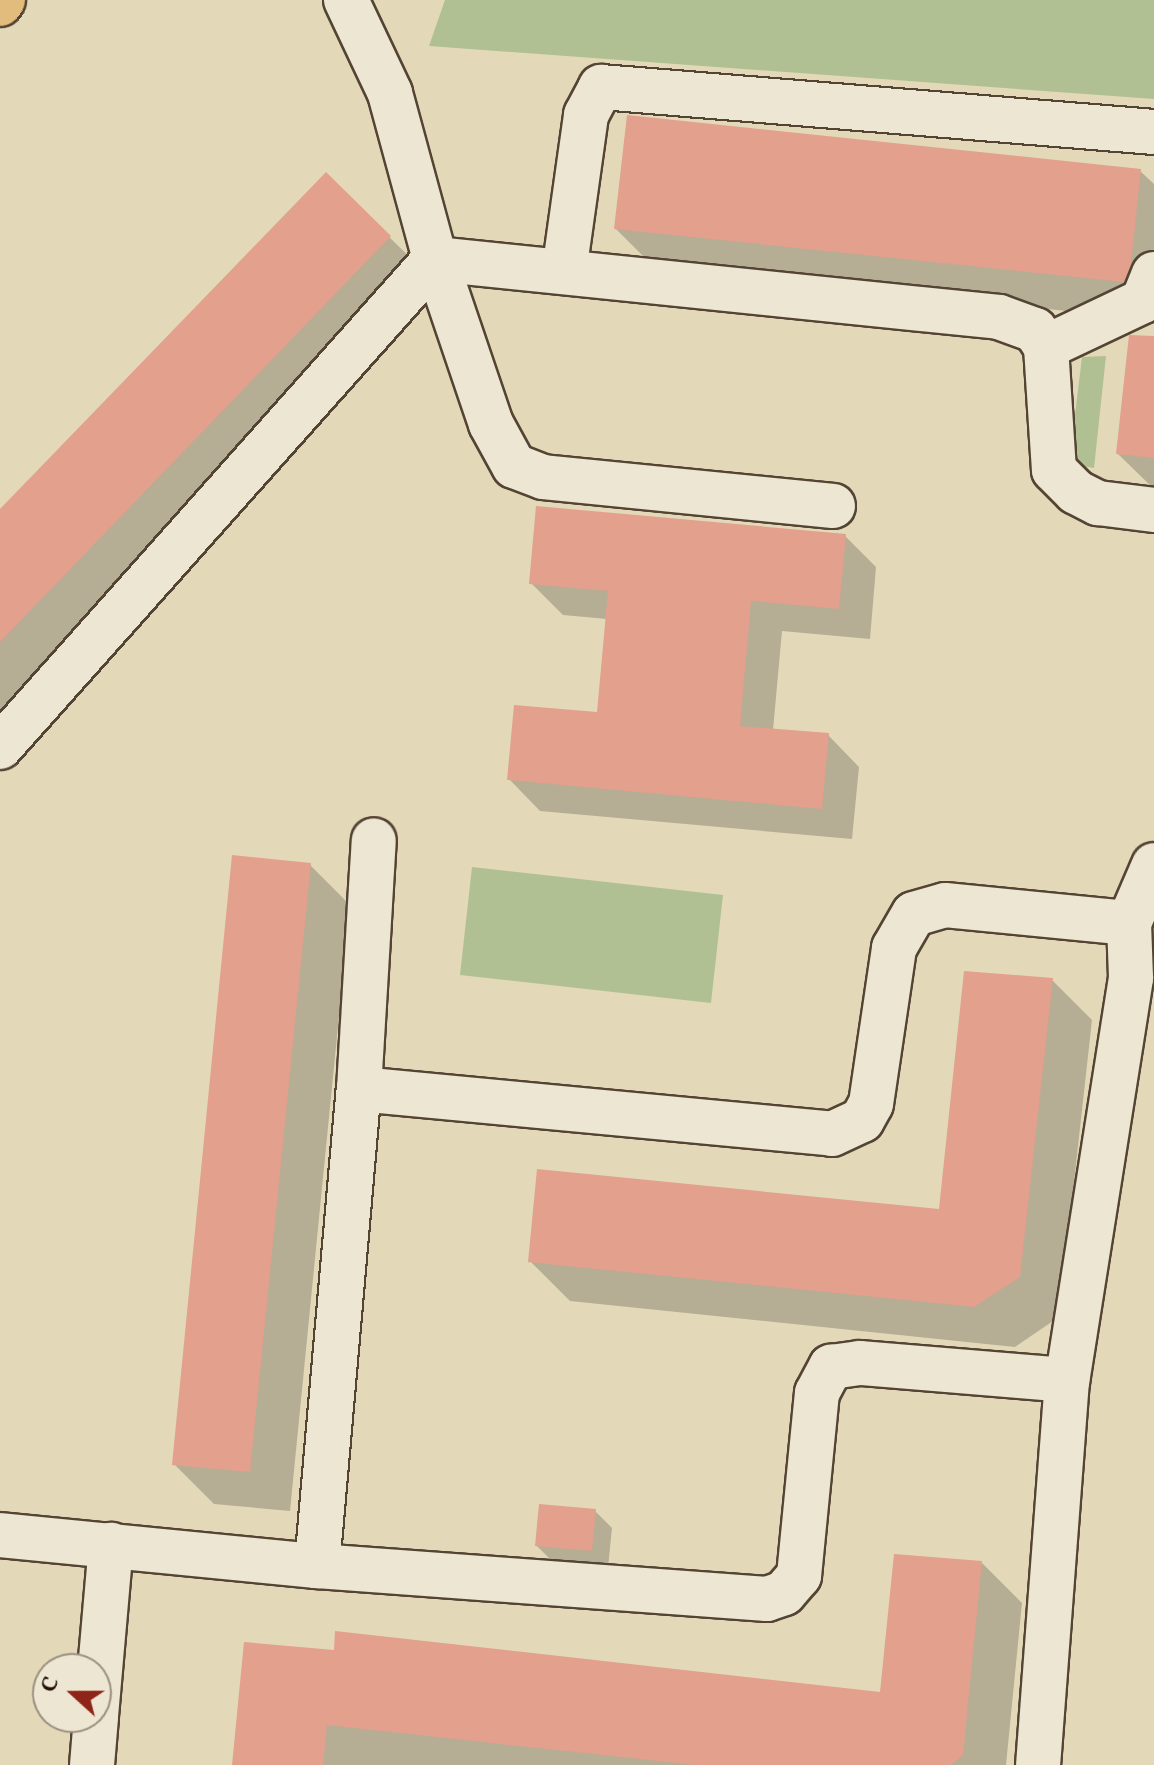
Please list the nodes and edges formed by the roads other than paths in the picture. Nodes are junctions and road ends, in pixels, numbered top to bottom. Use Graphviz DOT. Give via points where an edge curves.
graph roads {
  1 [pos="346,0"];
  2 [pos="1154,132"];
  3 [pos="435,259"];
  4 [pos="564,272"];
  5 [pos="1154,274"];
  6 [pos="1046,347"];
  7 [pos="833,506"];
  8 [pos="1154,510"];
  9 [pos="0,747"];
  10 [pos="374,840"];
  11 [pos="1154,865"];
  12 [pos="1129,923"];
  13 [pos="359,1089"];
  14 [pos="1067,1380"];
  15 [pos="0,1535"];
  16 [pos="111,1545"];
  17 [pos="317,1566"];
  18 [pos="102,1653"];
  19 [pos="95,1733"];
  20 [pos="92,1765"];
  21 [pos="1038,1765"];
  1 -- 3 [label="lane" via="390,93"];
  2 -- 4 [label="lane" via="601,87 586,115"];
  3 -- 4 [label="lane"];
  3 -- 7 [label="lane" via="491,424 514,466 543,477"];
  3 -- 9 [label="lane"];
  4 -- 6 [label="lane" via="999,317 1035,330"];
  5 -- 6 [label="lane" via="1143,301"];
  6 -- 8 [label="lane" via="1054,470 1076,492 1098,503"];
  10 -- 13 [label="lane"];
  11 -- 12 [label="lane"];
  12 -- 13 [label="lane" via="945,905 914,914 894,948 871,1104 862,1120 832,1134"];
  12 -- 14 [label="lane" via="1131,978"];
  13 -- 17 [label="lane"];
  14 -- 17 [label="lane" via="860,1363 831,1367 817,1393 799,1576 784,1593 767,1599"];
  14 -- 21 [label="lane"];
  15 -- 16 [label="lane"];
  16 -- 17 [label="lane"];
  16 -- 18 [label="lane"];
  19 -- 20 [label="lane"];
}
